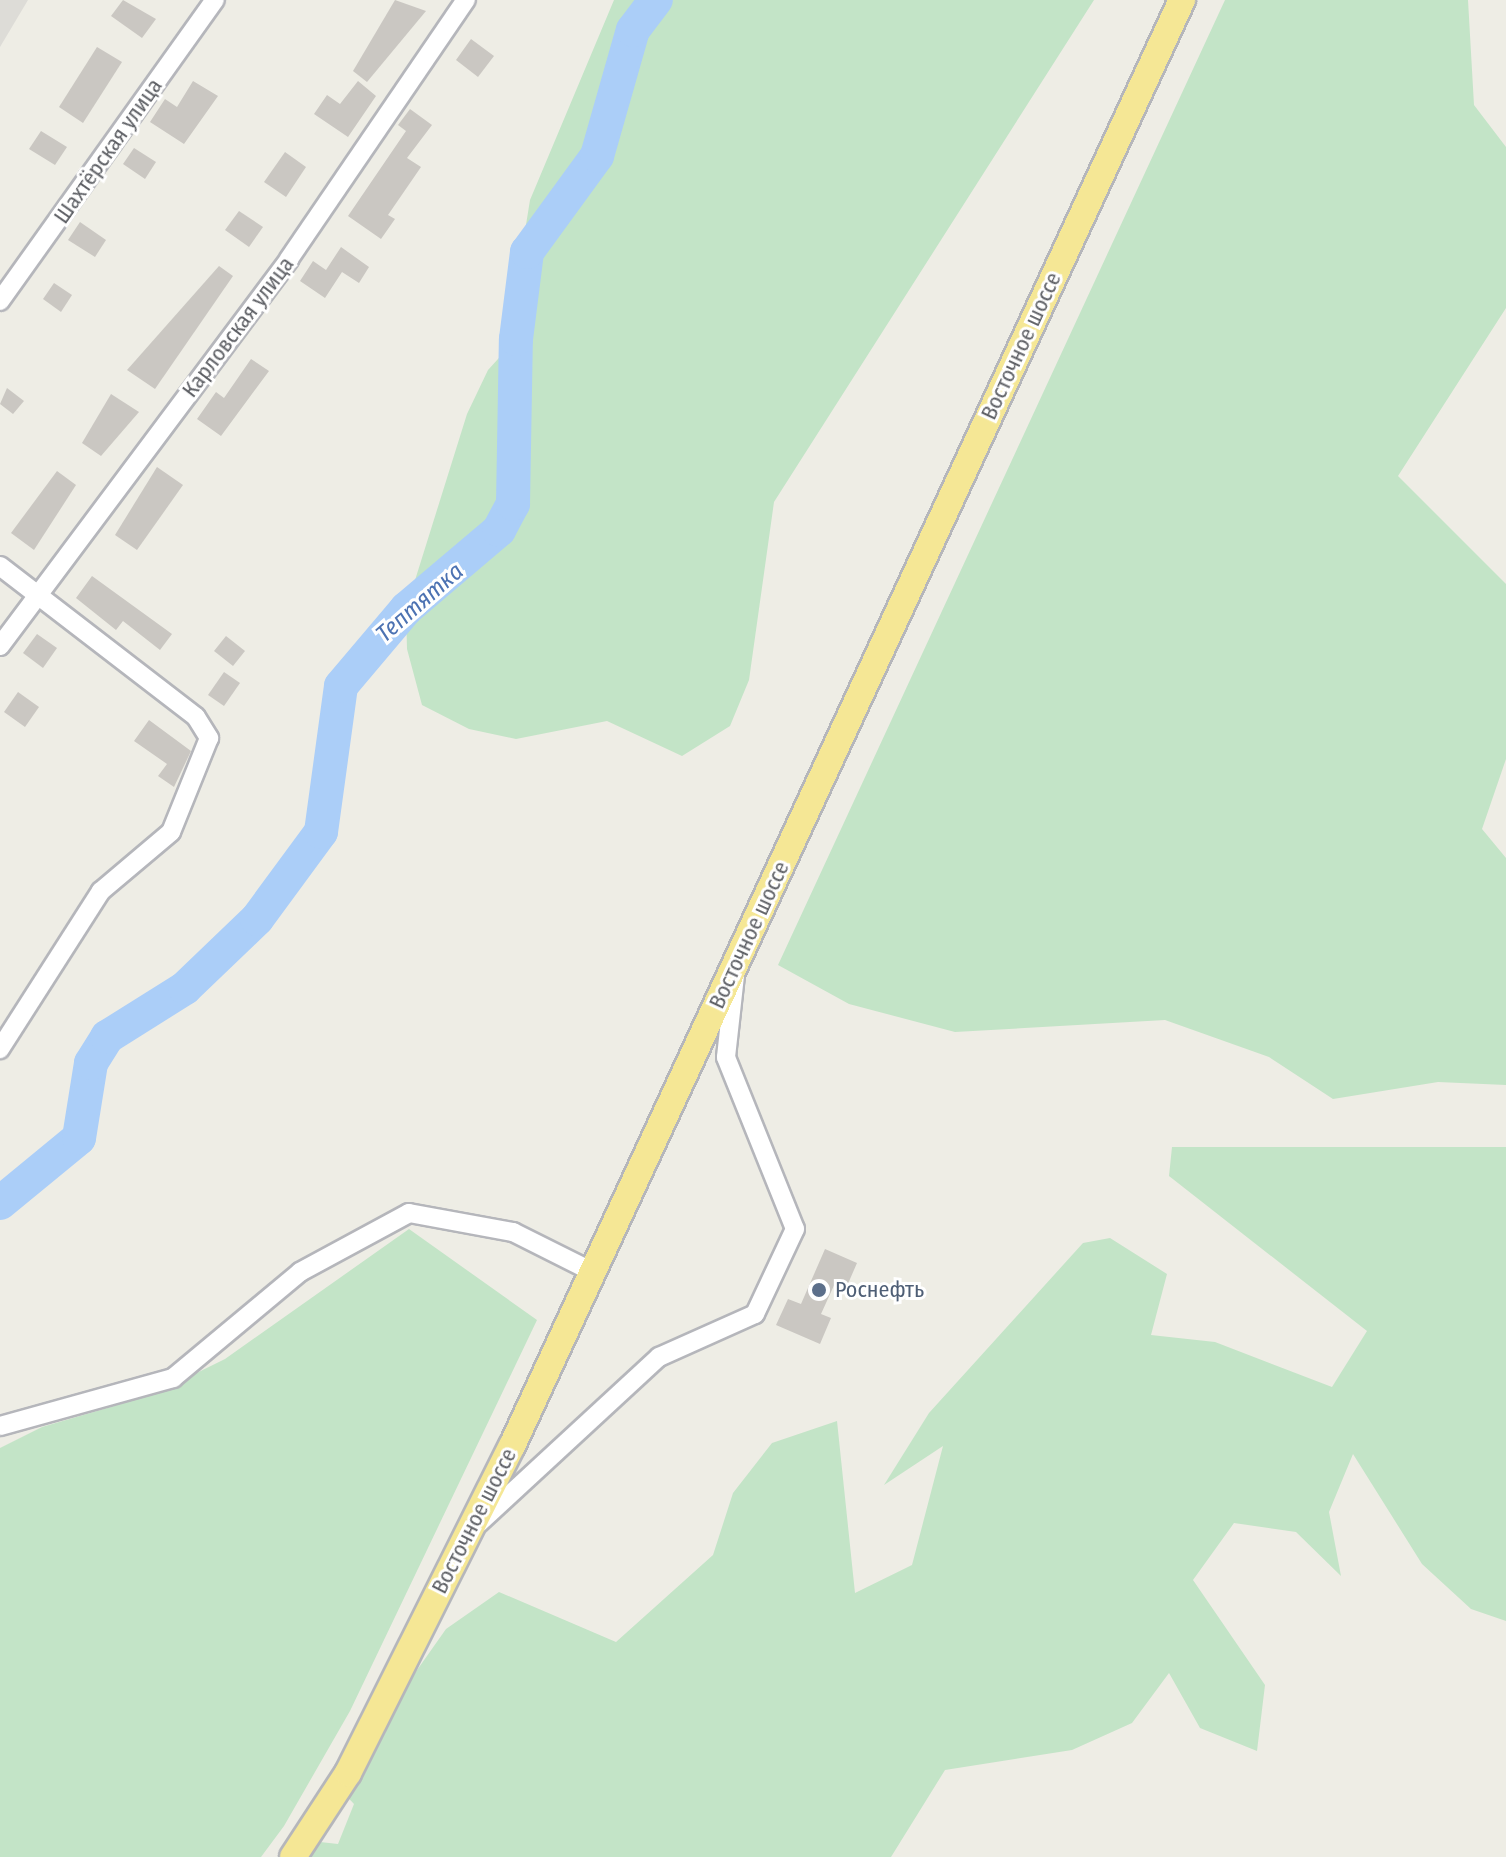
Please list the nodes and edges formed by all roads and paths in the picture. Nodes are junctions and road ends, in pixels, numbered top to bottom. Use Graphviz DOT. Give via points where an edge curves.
graph roads {
  1 [pos="215,0"];
  2 [pos="466,0"];
  3 [pos="1182,0"];
  4 [pos="0,301"];
  5 [pos="0,566"];
  6 [pos="38,593"];
  7 [pos="0,646"];
  8 [pos="737,962"];
  9 [pos="0,1049"];
  10 [pos="593,1272"];
  11 [pos="0,1426"];
  12 [pos="468,1533"];
  13 [pos="293,1857"];
  1 -- 4 [label="street, Шахтёрская улица"];
  2 -- 6 [label="street, Карловская улица" via="289,259"];
  3 -- 8 [label="highway, Восточное шоссе"];
  5 -- 6 [label="street"];
  6 -- 7 [label="street, Карловская улица"];
  6 -- 9 [label="street" via="196,717 208,751 171,832 101,891"];
  8 -- 10 [label="highway, Восточное шоссе"];
  8 -- 12 [label="street" via="726,1057 795,1229 755,1314 659,1357"];
  10 -- 11 [label="street" via="513,1232 409,1213 300,1272 173,1378"];
  10 -- 12 [label="highway, Восточное шоссе"];
  12 -- 13 [label="highway, Восточное шоссе" via="348,1773"];
}
